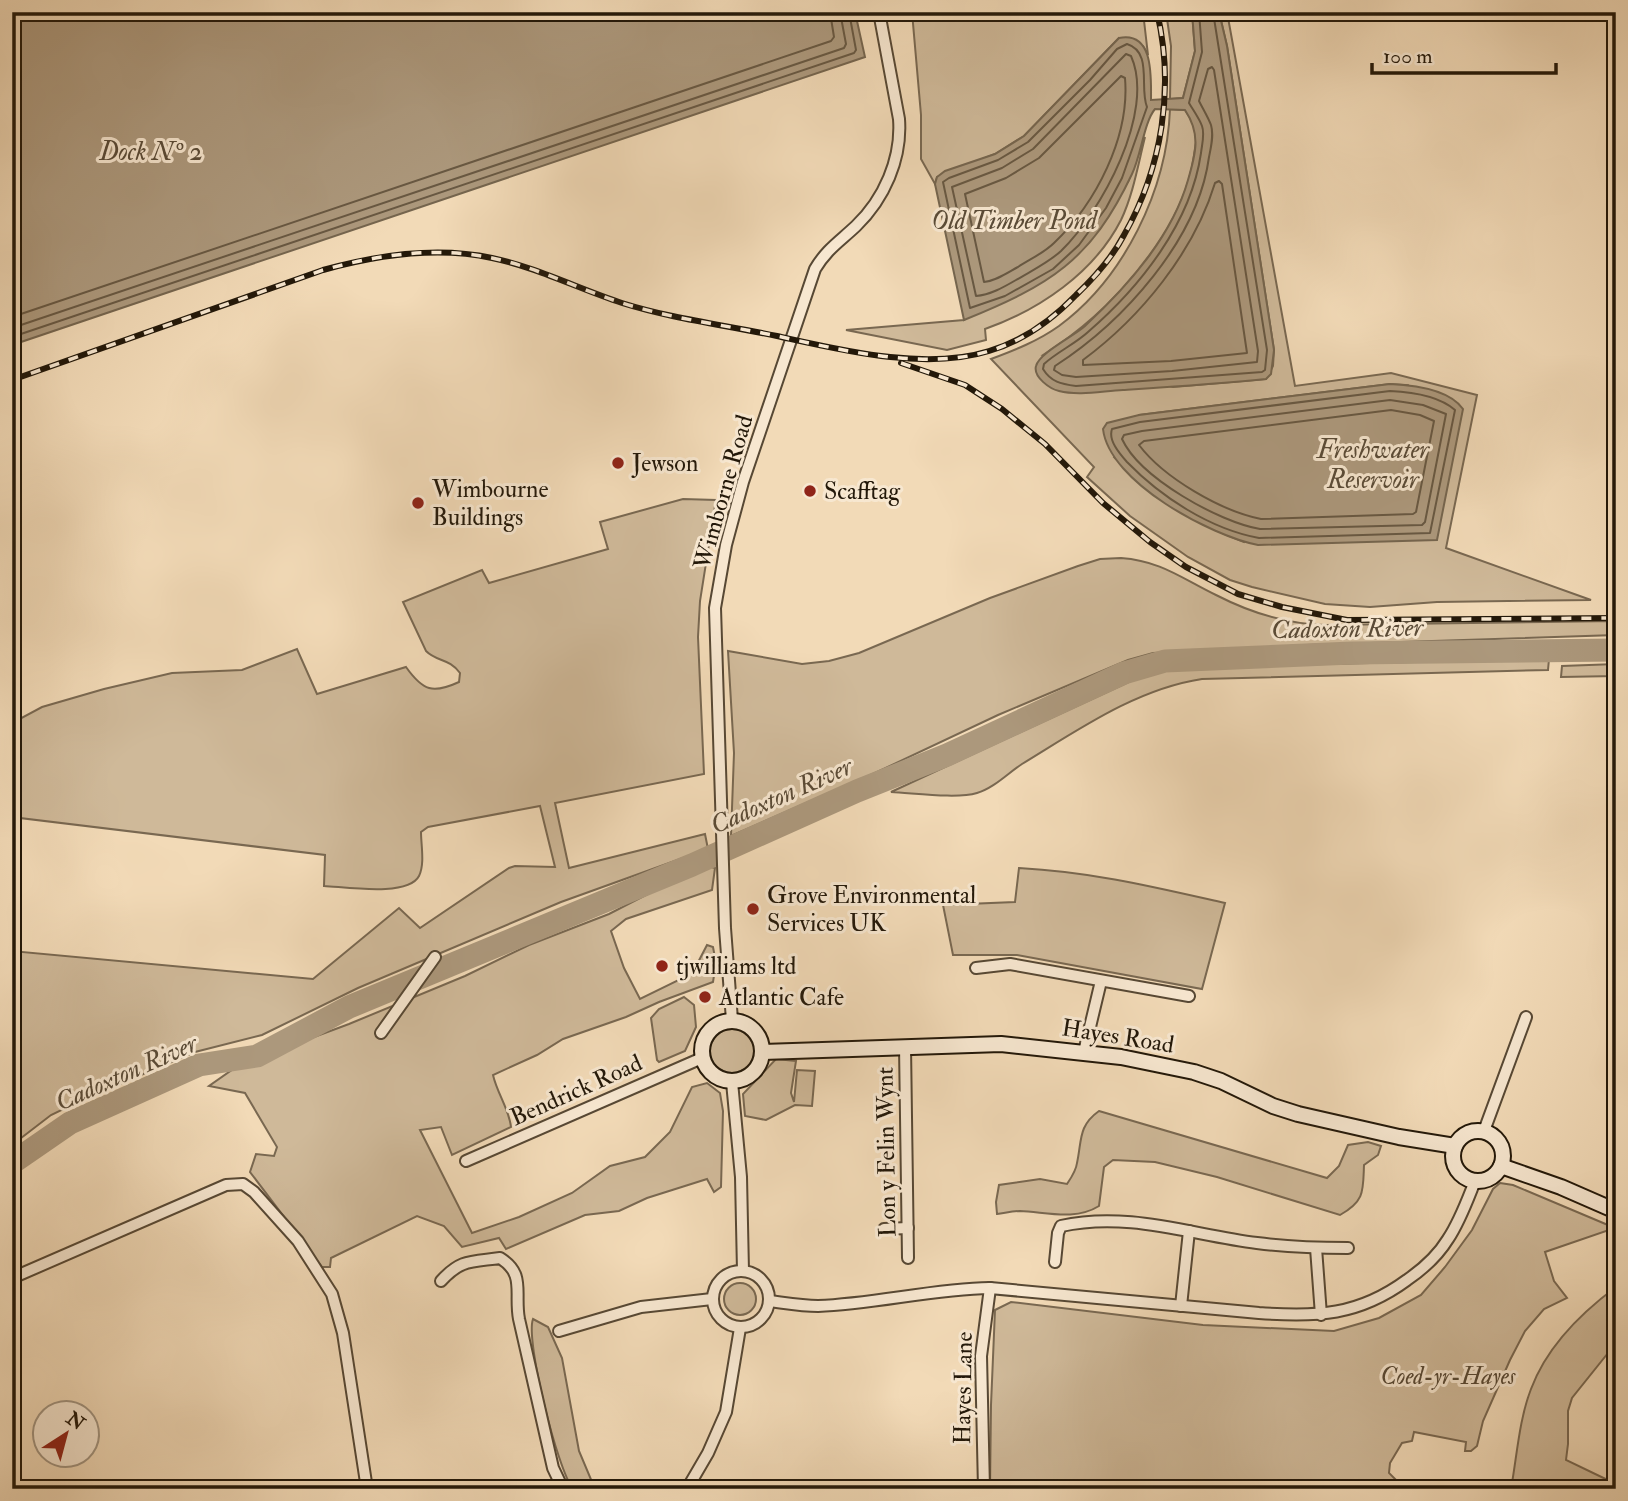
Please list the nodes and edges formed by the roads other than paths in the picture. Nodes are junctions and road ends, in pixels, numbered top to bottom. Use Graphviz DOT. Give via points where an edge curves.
graph roads {
  1 [pos="879,12"];
  2 [pos="435,957"];
  3 [pos="976,968"];
  4 [pos="1101,981"];
  5 [pos="1189,996"];
  6 [pos="1526,1017"];
  7 [pos="733,1020"];
  8 [pos="381,1033"];
  9 [pos="905,1046"];
  10 [pos="763,1052"];
  11 [pos="1084,1052"];
  12 [pos="702,1058"];
  13 [pos="732,1082"];
  14 [pos="1485,1131"];
  15 [pos="1455,1146"];
  16 [pos="466,1161"];
  17 [pos="1501,1166"];
  18 [pos="1475,1181"];
  19 [pos="1616,1211"];
  20 [pos="908,1228"];
  21 [pos="884,1229"];
  22 [pos="1189,1231"];
  23 [pos="1316,1248"];
  24 [pos="1349,1248"];
  25 [pos="908,1258"];
  26 [pos="1055,1262"];
  27 [pos="743,1271"];
  28 [pos="12,1278"];
  29 [pos="440,1282"];
  30 [pos="990,1288"];
  31 [pos="712,1299"];
  32 [pos="769,1301"];
  33 [pos="1181,1306"];
  34 [pos="1321,1315"];
  35 [pos="740,1328"];
  36 [pos="559,1331"];
  37 [pos="367,1489"];
  38 [pos="563,1489"];
  39 [pos="687,1489"];
  40 [pos="984,1489"];
  1 -- 7 [label="street, Wimborne Road" via="899,119 893,166 872,208 830,247 815,269 743,482 715,608 724,928"];
  2 -- 8 [label="street"];
  3 -- 4 [label="street" via="1010,964"];
  4 -- 5 [label="street"];
  4 -- 11 [label="street"];
  6 -- 14 [label="street"];
  7 -- 10 [label="street" via="751,1026"];
  7 -- 12 [label="street" via="709,1030"];
  9 -- 10 [label="street, Hayes Road"];
  9 -- 11 [label="street, Hayes Road" via="1001,1044"];
  9 -- 20 [label="street, Lon y Felin Wynt"];
  10 -- 13 [label="street" via="755,1072"];
  11 -- 15 [label="street, Hayes Road" via="1194,1072 1298,1114"];
  12 -- 13 [label="street" via="716,1077"];
  12 -- 16 [label="street, Bendrick Road"];
  13 -- 27 [label="street"];
  14 -- 15 [label="street" via="1465,1134"];
  14 -- 17 [label="street" via="1501,1146"];
  15 -- 18 [label="street" via="1452,1156 1458,1172"];
  17 -- 18 [label="street" via="1488,1179"];
  17 -- 19 [label="street"];
  18 -- 34 [label="street" via="1461,1218 1428,1265 1380,1298 1352,1310"];
  20 -- 21 [label="street"];
  20 -- 25 [label="street, Lon y Felin Wynt"];
  22 -- 23 [label="street"];
  22 -- 26 [label="street" via="1105,1220 1061,1226"];
  22 -- 33 [label="street"];
  23 -- 24 [label="street"];
  23 -- 34 [label="street"];
  27 -- 31 [label="street" via="721,1279"];
  27 -- 32 [label="street" via="759,1277"];
  28 -- 37 [label="street" via="226,1185 243,1184 298,1241 332,1294 343,1333"];
  29 -- 38 [label="street" via="455,1265 484,1260 499,1258 515,1271 519,1320 553,1468"];
  30 -- 32 [label="street" via="814,1306"];
  30 -- 33 [label="street"];
  30 -- 40 [label="street, Hayes Lane" via="981,1356"];
  31 -- 35 [label="street" via="724,1322"];
  31 -- 36 [label="street" via="641,1307"];
  32 -- 35 [label="street" via="760,1320"];
  33 -- 34 [label="street"];
  35 -- 39 [label="street" via="726,1412"];
}
